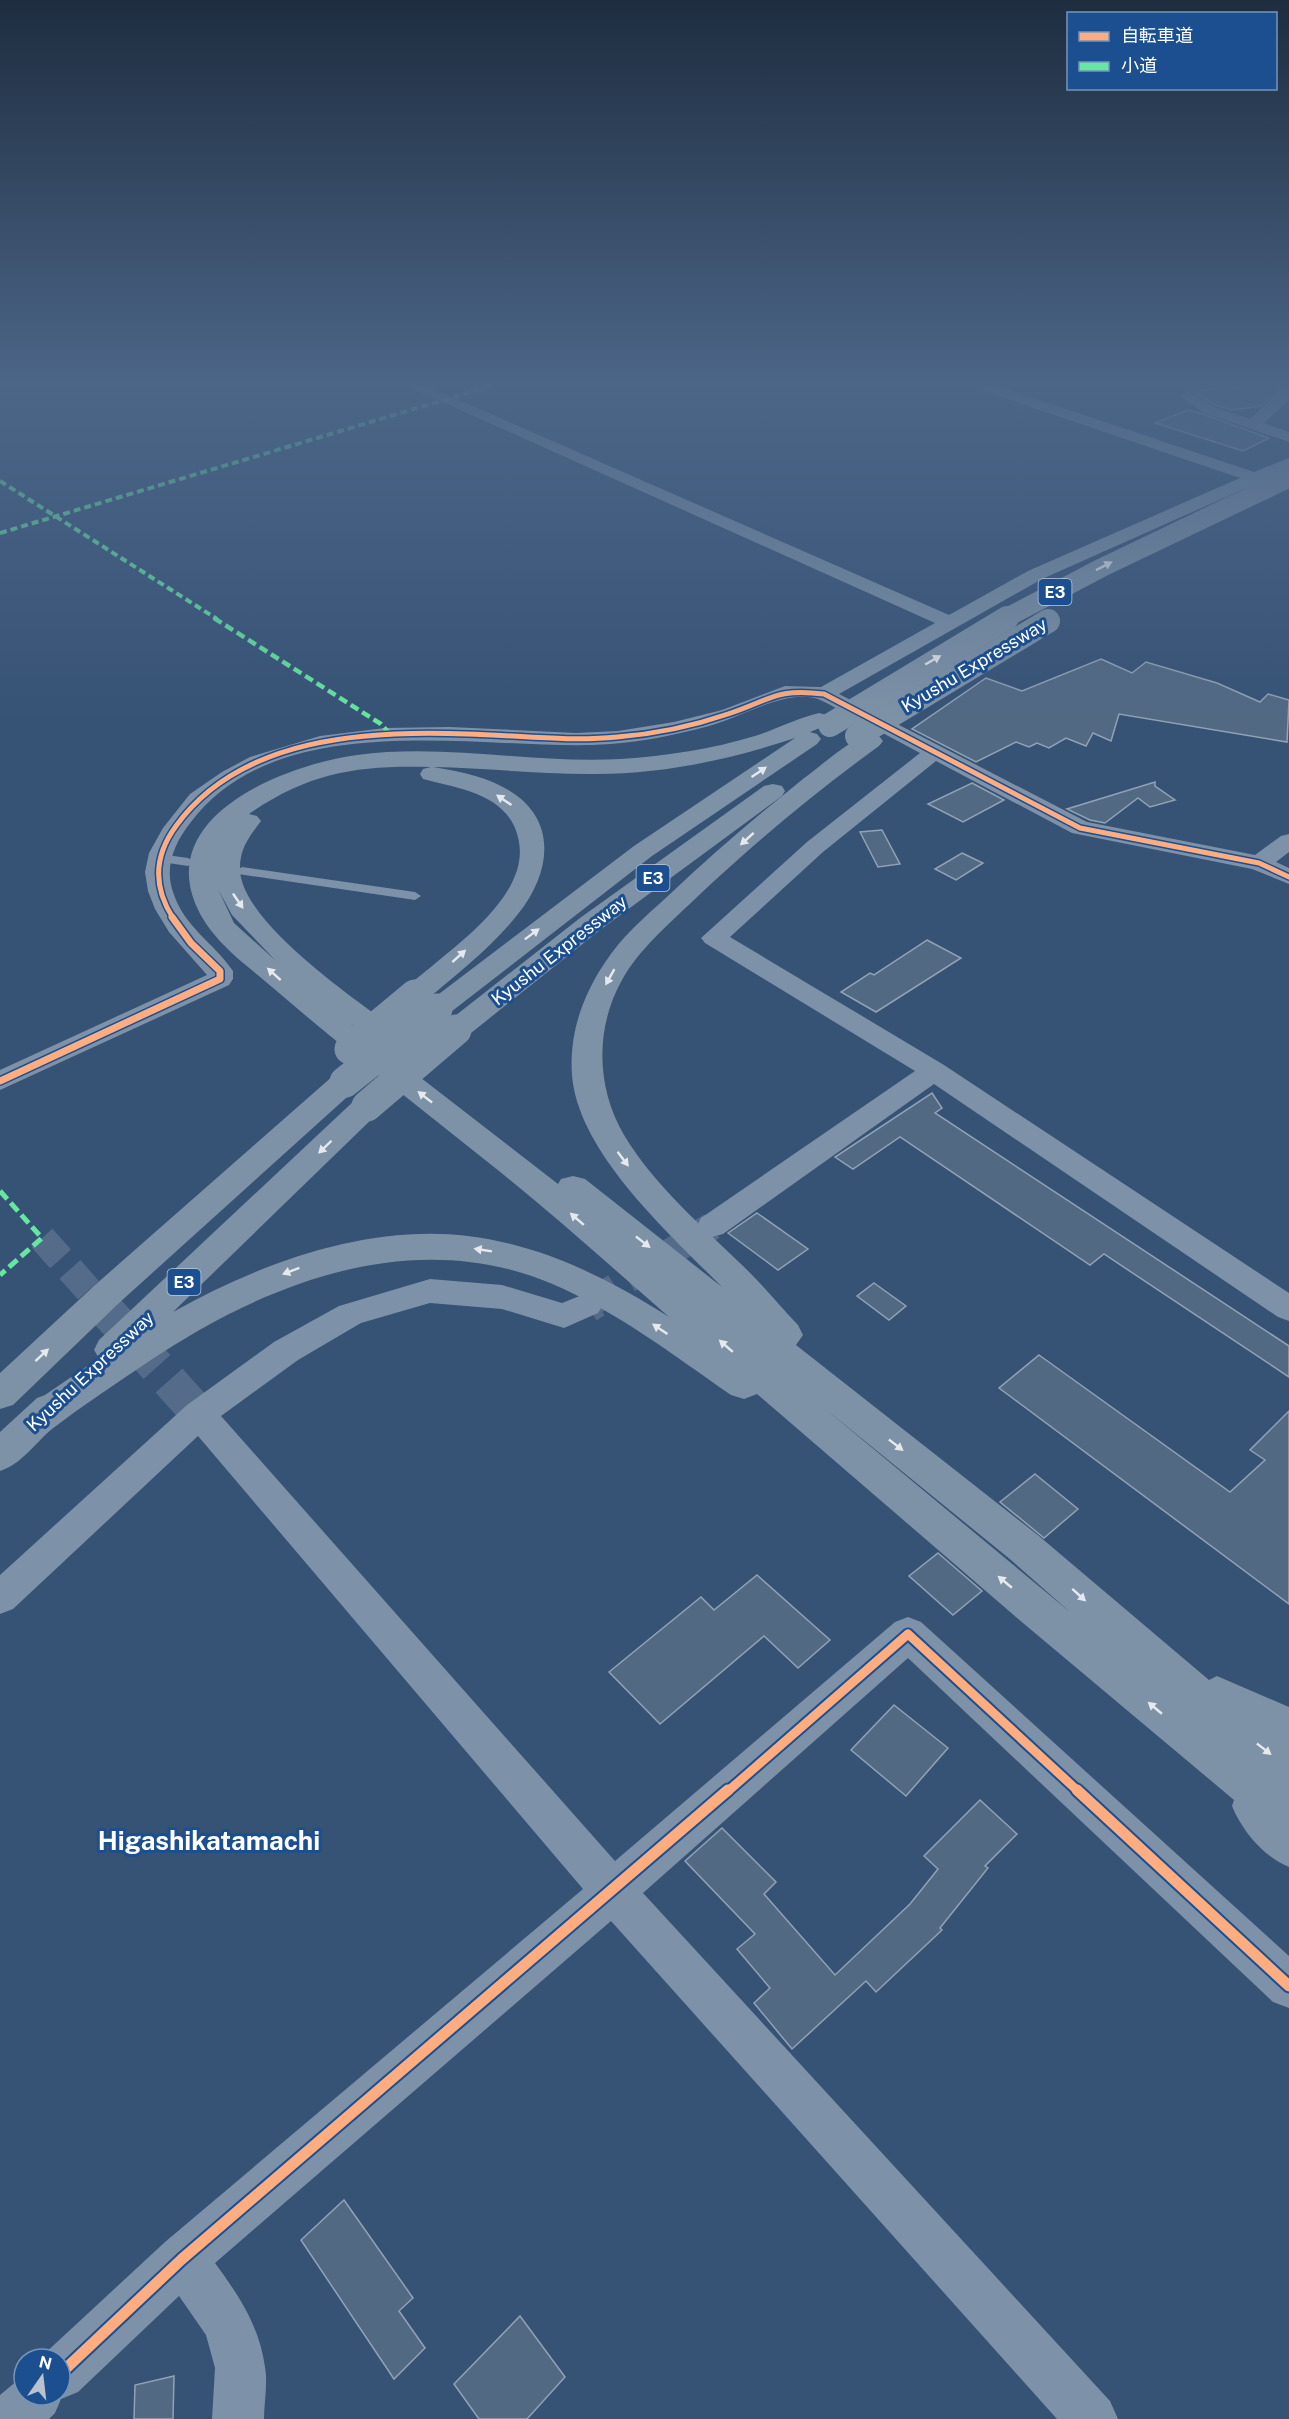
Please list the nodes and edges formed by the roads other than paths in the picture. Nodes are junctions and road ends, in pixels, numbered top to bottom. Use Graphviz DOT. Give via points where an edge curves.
graph roads {
  1 [pos="668,498"];
  2 [pos="1210,498"];
  3 [pos="1247,498"];
  4 [pos="1285,498"];
  5 [pos="1083,601"];
  6 [pos="1062,613"];
  7 [pos="948,622"];
  8 [pos="824,713"];
  9 [pos="864,738"];
  10 [pos="934,752"];
  11 [pos="1289,841"];
  12 [pos="159,858"];
  13 [pos="188,862"];
  14 [pos="1259,863"];
  15 [pos="242,871"];
  16 [pos="1289,877"];
  17 [pos="415,896"];
  18 [pos="436,1011"];
  19 [pos="934,1071"];
  20 [pos="0,1081"];
  21 [pos="348,1084"];
  22 [pos="712,1226"];
  23 [pos="586,1305"];
  24 [pos="1289,1309"];
  25 [pos="0,1395"];
  26 [pos="850,1408"];
  27 [pos="199,1414"];
  28 [pos="35,1422"];
  29 [pos="850,1452"];
  30 [pos="0,1456"];
  31 [pos="0,1598"];
  32 [pos="1169,1674"];
  33 [pos="1289,1728"];
  34 [pos="1200,1745"];
  35 [pos="1289,1768"];
  36 [pos="1289,1816"];
  37 [pos="1289,1845"];
  38 [pos="613,1891"];
  39 [pos="1289,1986"];
  40 [pos="182,2259"];
  41 [pos="72,2363"];
  42 [pos="24,2407"];
  43 [pos="12,2419"];
  44 [pos="238,2419"];
  45 [pos="1092,2419"];
  1 -- 7 [label="street"];
  2 -- 7 [label="street" via="1035,575"];
  8 -- 3 [label="highway, Kyushu Expressway / E3, one-way, bridge" via="905,677 1101,567"];
  4 -- 5 [label="highway, E3"];
  6 -- 9 [label="highway, Kyushu Expressway / E3, bridge"];
  7 -- 8 [label="street"];
  8 -- 10 [label="street"];
  8 -- 12 [label="street" via="794,691 729,714 616,737 552,739 448,733 329,741 295,749 241,772 203,795 167,839"];
  18 -- 8 [label="highway, Kyushu Expressway / E3, one-way"];
  29 -- 8 [label="highway, one-way" via="546,1192 313,1009 224,929 207,898 202,854 228,817 257,796 289,778 338,765 440,759 555,767 622,766 723,751 777,738"];
  9 -- 18 [label="highway, Kyushu Expressway / E3" via="812,763 590,924"];
  9 -- 26 [label="highway, one-way" via="699,881 634,944 601,994 589,1027 587,1079 597,1114 611,1141 645,1187"];
  10 -- 14 [label="street" via="1080,828"];
  10 -- 19 [label="street" via="815,847 714,938"];
  11 -- 14 [label="street"];
  12 -- 13 [label="lane"];
  12 -- 20 [label="street" via="157,884 165,908 192,945 220,971 220,979"];
  14 -- 16 [label="street"];
  15 -- 17 [label="lane"];
  18 -- 21 [label="highway, Kyushu Expressway / E3, bridge"];
  18 -- 21 [label="highway, bridge"];
  18 -- 26 [label="highway, one-way" via="527,879 535,853 531,833 509,802 468,782 427,773 347,774 281,796 237,832 226,858 232,892 257,930"];
  19 -- 22 [label="street"];
  19 -- 24 [label="street"];
  25 -- 21 [label="highway, Kyushu Expressway / E3, one-way" via="107,1294"];
  21 -- 28 [label="highway, Kyushu Expressway / E3, one-way"];
  23 -- 27 [label="street" via="564,1316 502,1298 430,1291 350,1314 286,1351"];
  26 -- 32 [label="highway, one-way" via="1025,1548"];
  27 -- 31 [label="street"];
  27 -- 38 [label="street"];
  29 -- 28 [label="highway, one-way" via="630,1309 539,1265 502,1253 453,1246 399,1245 294,1269 226,1299 165,1334 106,1369"];
  28 -- 30 [label="highway, Kyushu Expressway / E3"];
  34 -- 29 [label="highway, one-way"];
  32 -- 33 [label="highway"];
  32 -- 35 [label="highway, one-way"];
  34 -- 36 [label="highway"];
  34 -- 37 [label="highway"];
  38 -- 39 [label="street" via="908,1634"];
  38 -- 40 [label="street"];
  38 -- 45 [label="street"];
  40 -- 41 [label="street"];
  40 -- 44 [label="street" via="228,2323 240,2368"];
  42 -- 43 [label="street"];
}
